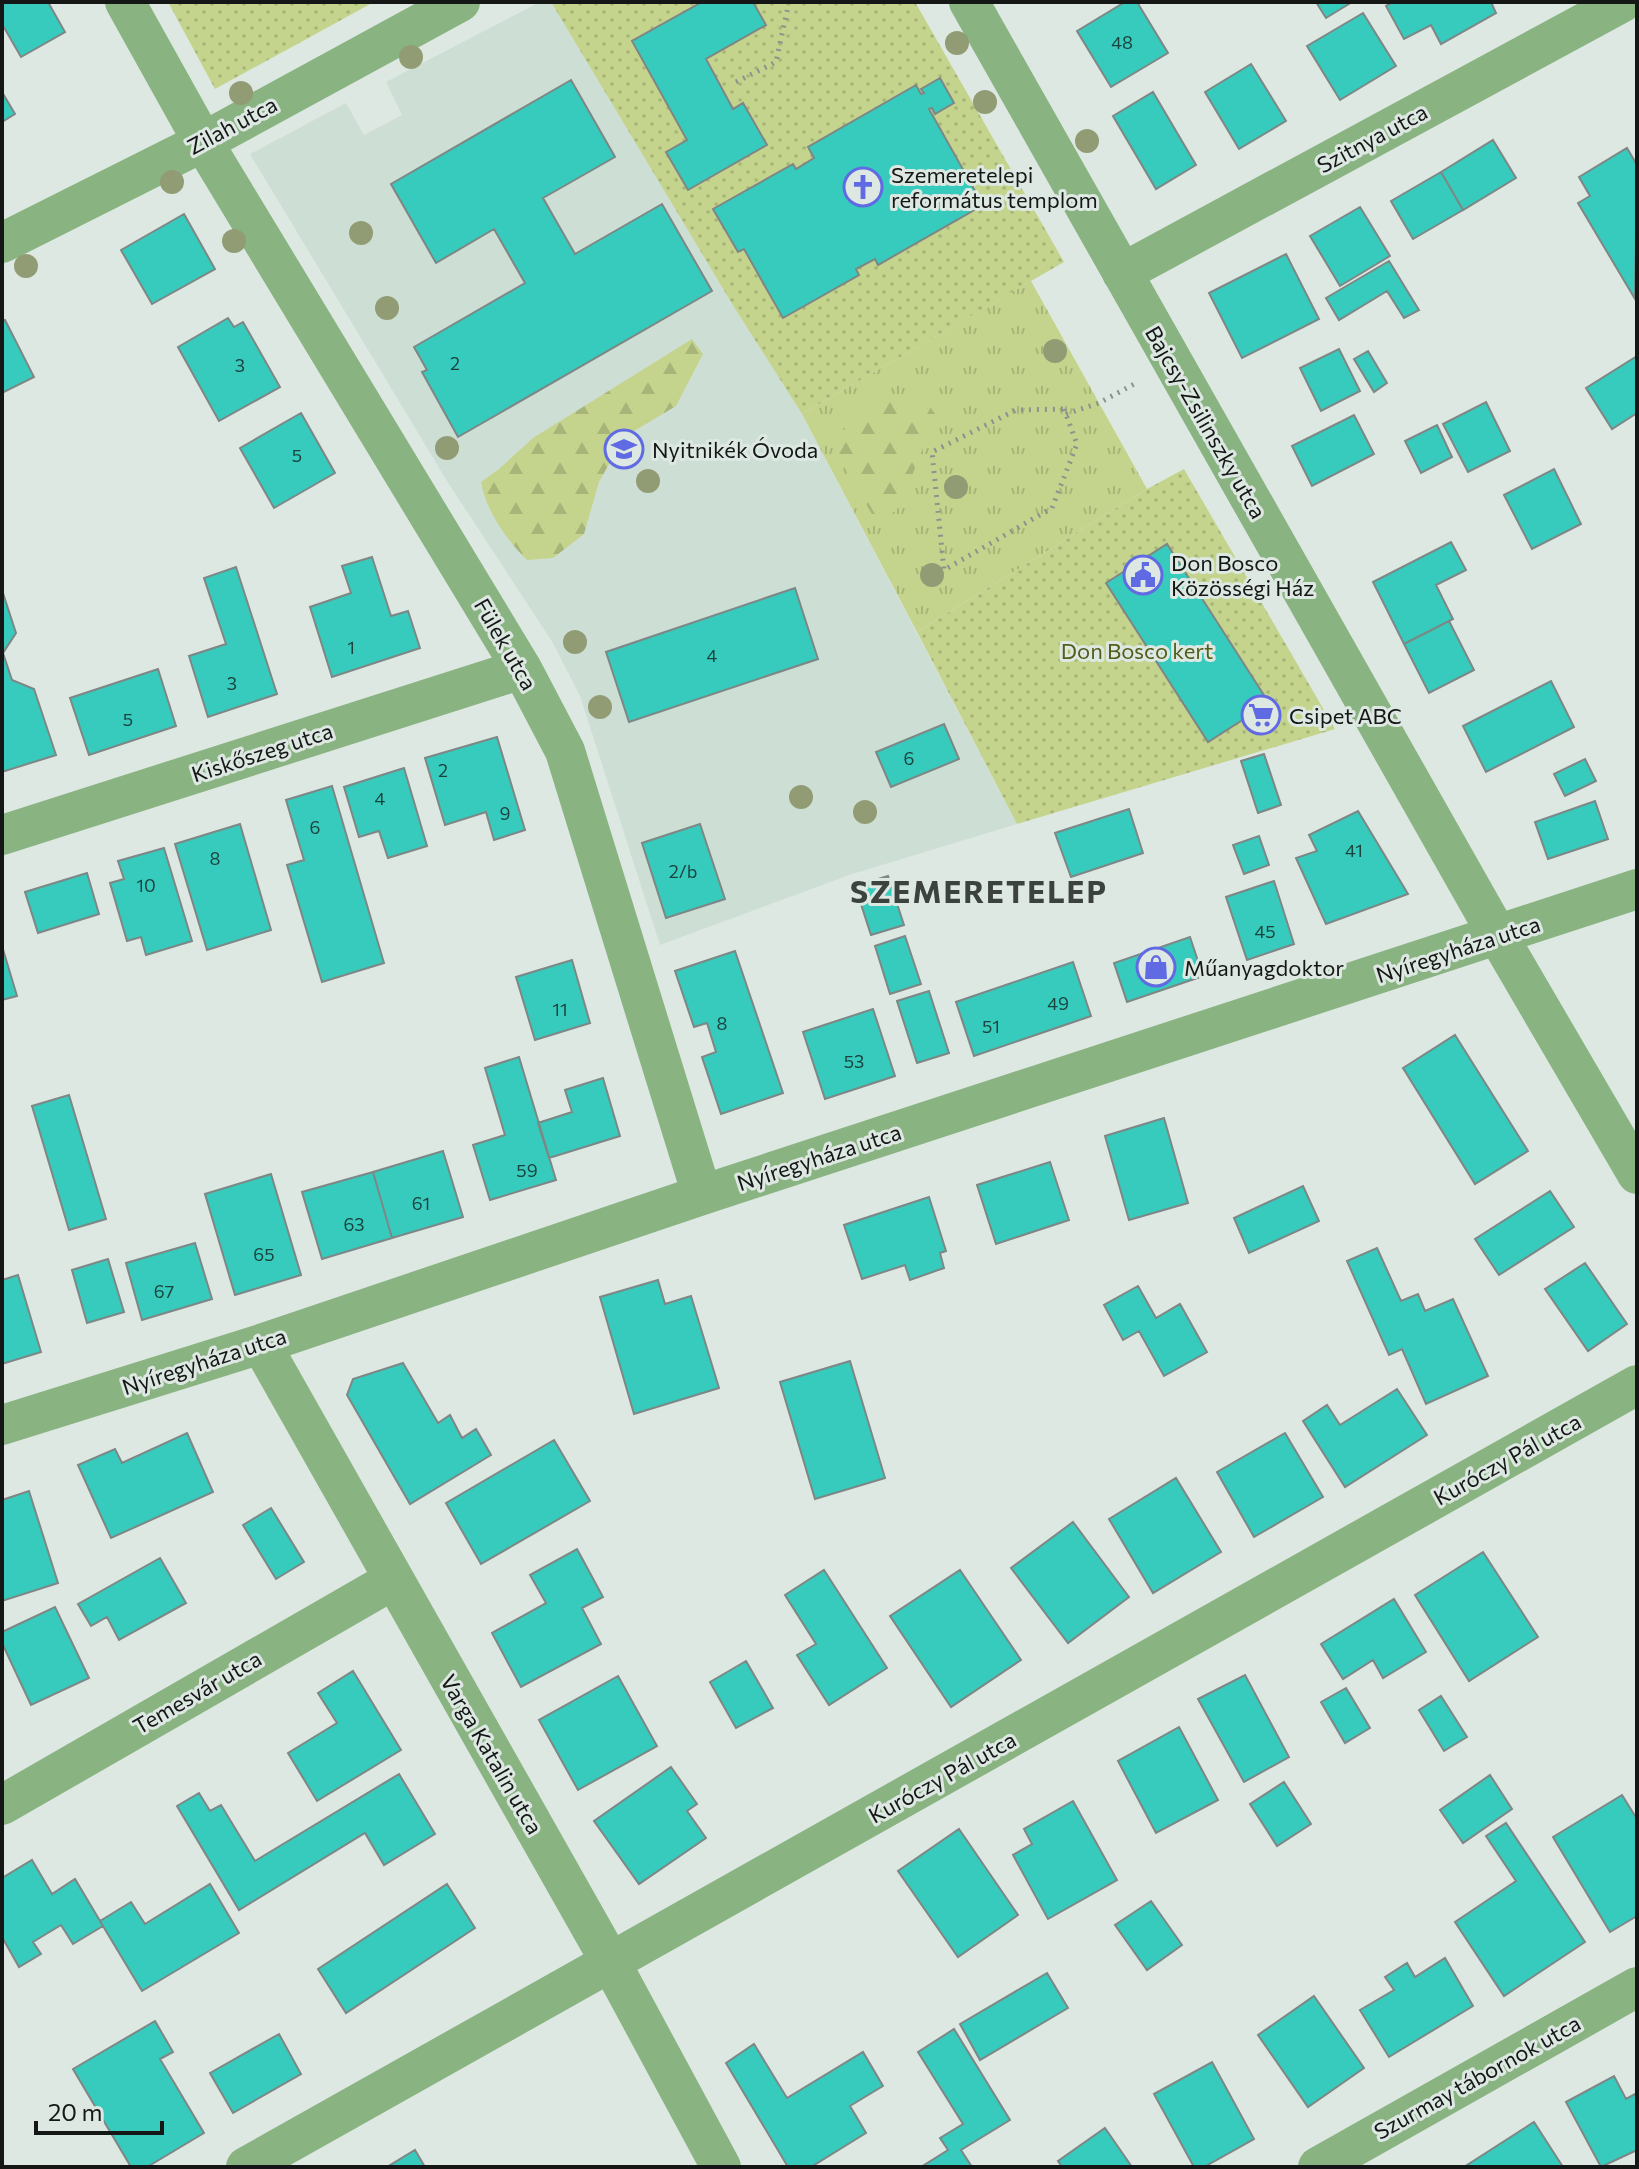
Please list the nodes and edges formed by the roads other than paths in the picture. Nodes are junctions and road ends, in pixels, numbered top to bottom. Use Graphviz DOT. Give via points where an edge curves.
graph roads {
  1 [pos="125,2"];
  2 [pos="460,2"];
  3 [pos="969,2"];
  4 [pos="1626,2"];
  5 [pos="1637,18"];
  6 [pos="203,142"];
  7 [pos="2,243"];
  8 [pos="1122,273"];
  9 [pos="522,669"];
  10 [pos="2,835"];
  11 [pos="1637,889"];
  12 [pos="1498,936"];
  13 [pos="1637,1174"];
  14 [pos="702,1195"];
  15 [pos="261,1344"];
  16 [pos="1637,1385"];
  17 [pos="2,1425"];
  18 [pos="393,1580"];
  19 [pos="2,1805"];
  20 [pos="611,1963"];
  21 [pos="1637,1987"];
  22 [pos="246,2167"];
  23 [pos="721,2167"];
  24 [pos="1318,2167"];
  1 -- 6 [label="street, Fülek utca"];
  2 -- 6 [label="street, Zilah utca"];
  3 -- 8 [label="street, Bajcsy-Zsilinszky utca"];
  4 -- 5 [label="street"];
  4 -- 8 [label="street, Szitnya utca"];
  6 -- 7 [label="street, Zilah utca"];
  6 -- 9 [label="street, Fülek utca"];
  8 -- 12 [label="street, Bajcsy-Zsilinszky utca"];
  9 -- 10 [label="street, Kiskőszeg utca"];
  9 -- 14 [label="street, Fülek utca" via="565,751"];
  11 -- 12 [label="street, Nyíregyháza utca"];
  12 -- 13 [label="street, Bajcsy-Zsilinszky utca"];
  12 -- 14 [label="street, Nyíregyháza utca"];
  14 -- 15 [label="street, Nyíregyháza utca"];
  15 -- 17 [label="street, Nyíregyháza utca"];
  15 -- 18 [label="street, Varga Katalin utca"];
  16 -- 20 [label="street, Kuróczy Pál utca"];
  18 -- 19 [label="street, Temesvár utca"];
  18 -- 20 [label="street, Varga Katalin utca"];
  20 -- 22 [label="street, Kuróczy Pál utca"];
  20 -- 23 [label="street, Varga Katalin utca"];
  21 -- 24 [label="street, Szurmay tábornok utca"];
}
